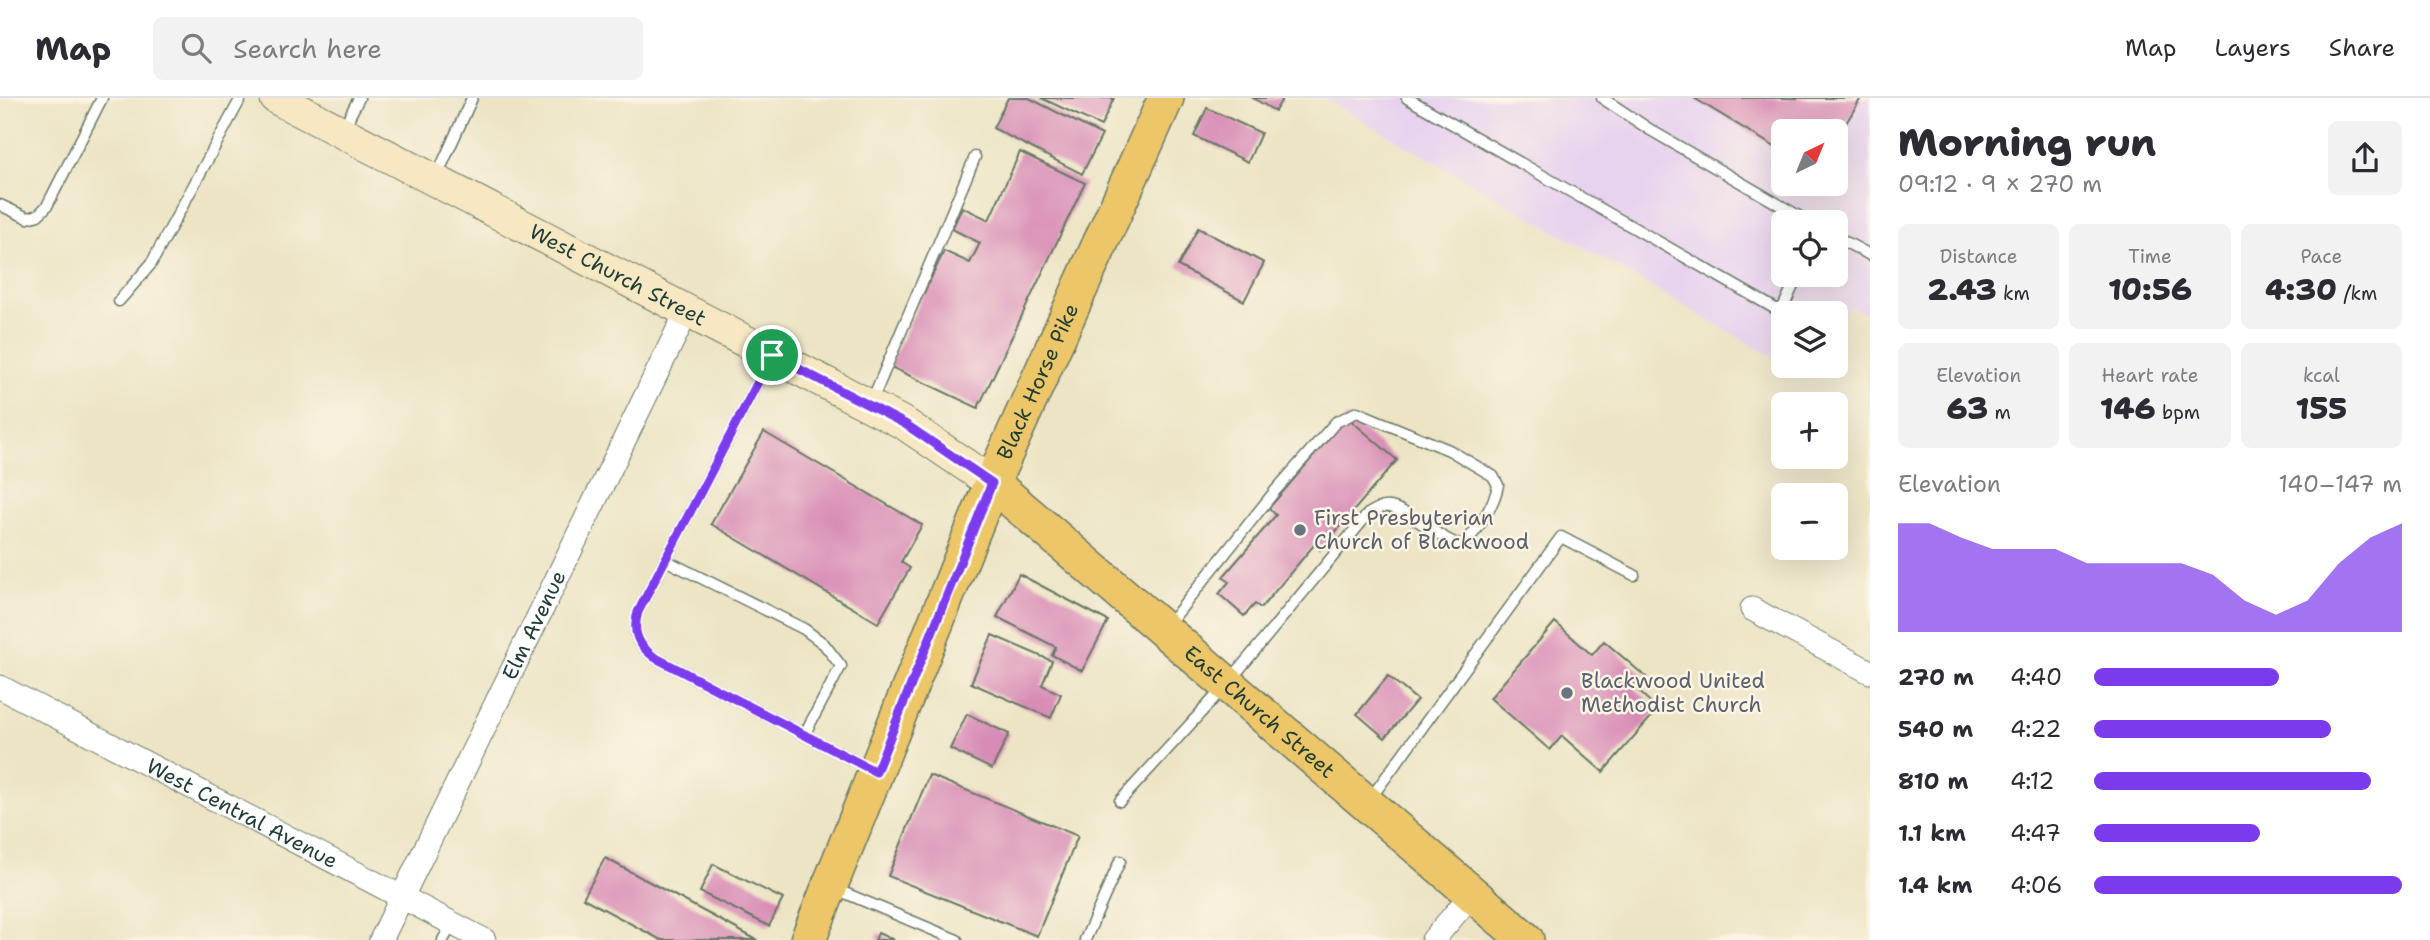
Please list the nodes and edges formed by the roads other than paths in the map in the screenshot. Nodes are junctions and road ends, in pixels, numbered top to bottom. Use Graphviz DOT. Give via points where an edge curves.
graph roads {
  1 [pos="102,98"];
  2 [pos="241,98"];
  3 [pos="276,98"];
  4 [pos="359,98"];
  5 [pos="472,98"];
  6 [pos="1166,98"];
  7 [pos="1407,98"];
  8 [pos="1602,98"];
  9 [pos="341,132"];
  10 [pos="975,157"];
  11 [pos="434,180"];
  12 [pos="0,205"];
  13 [pos="1788,210"];
  14 [pos="1848,243"];
  15 [pos="1870,255"];
  16 [pos="1792,287"];
  17 [pos="119,301"];
  18 [pos="687,311"];
  19 [pos="772,355"];
  20 [pos="869,406"];
  21 [pos="992,483"];
  22 [pos="665,560"];
  23 [pos="1634,575"];
  24 [pos="1752,609"];
  25 [pos="1164,630"];
  26 [pos="1870,672"];
  27 [pos="1227,684"];
  28 [pos="0,687"];
  29 [pos="804,735"];
  30 [pos="876,772"];
  31 [pos="1120,800"];
  32 [pos="1367,804"];
  33 [pos="1120,861"];
  34 [pos="830,887"];
  35 [pos="1472,894"];
  36 [pos="401,898"];
  37 [pos="448,932"];
  38 [pos="381,940"];
  39 [pos="485,940"];
  40 [pos="808,940"];
  41 [pos="957,940"];
  42 [pos="1085,940"];
  43 [pos="1433,940"];
  44 [pos="1526,940"];
  1 -- 12 [label="lane" via="47,206 28,218"];
  2 -- 17 [label="lane" via="151,264"];
  3 -- 9 [label="main road, West Church Street"];
  4 -- 9 [label="lane"];
  5 -- 11 [label="lane"];
  6 -- 21 [label="main road, Black Horse Pike"];
  7 -- 16 [label="lane" via="1780,312"];
  8 -- 13 [label="lane"];
  9 -- 11 [label="main road, West Church Street"];
  10 -- 20 [label="lane"];
  11 -- 18 [label="main road, West Church Street"];
  14 -- 15 [label="lane"];
  18 -- 19 [label="main road, West Church Street"];
  18 -- 36 [label="street, Elm Avenue"];
  19 -- 20 [label="main road, West Church Street"];
  19 -- 22 [label="lane"];
  20 -- 21 [label="main road, West Church Street" via="905,424"];
  21 -- 25 [label="main road, East Church Street"];
  21 -- 30 [label="main road, Black Horse Pike"];
  22 -- 29 [label="lane" via="635,622 641,647"];
  22 -- 29 [label="lane" via="804,629 824,644 841,666"];
  23 -- 32 [label="lane" via="1561,537"];
  24 -- 26 [label="street"];
  25 -- 27 [label="main road, East Church Street"];
  25 -- 27 [label="lane" via="1275,491 1346,416 1357,412 1369,416 1449,450 1493,476 1499,485 1496,497 1470,540 1460,545 1396,509 1381,507 1368,514"];
  27 -- 31 [label="lane"];
  27 -- 32 [label="main road, East Church Street"];
  28 -- 36 [label="street, West Central Avenue"];
  29 -- 30 [label="lane"];
  30 -- 34 [label="main road, Black Horse Pike"];
  32 -- 35 [label="main road, East Church Street"];
  33 -- 42 [label="lane"];
  34 -- 40 [label="main road, Black Horse Pike"];
  34 -- 41 [label="lane"];
  35 -- 43 [label="street"];
  35 -- 44 [label="main road, East Church Street"];
  36 -- 37 [label="street, West Central Avenue"];
  36 -- 38 [label="street, Elm Avenue"];
  37 -- 39 [label="street, West Central Avenue"];
}
